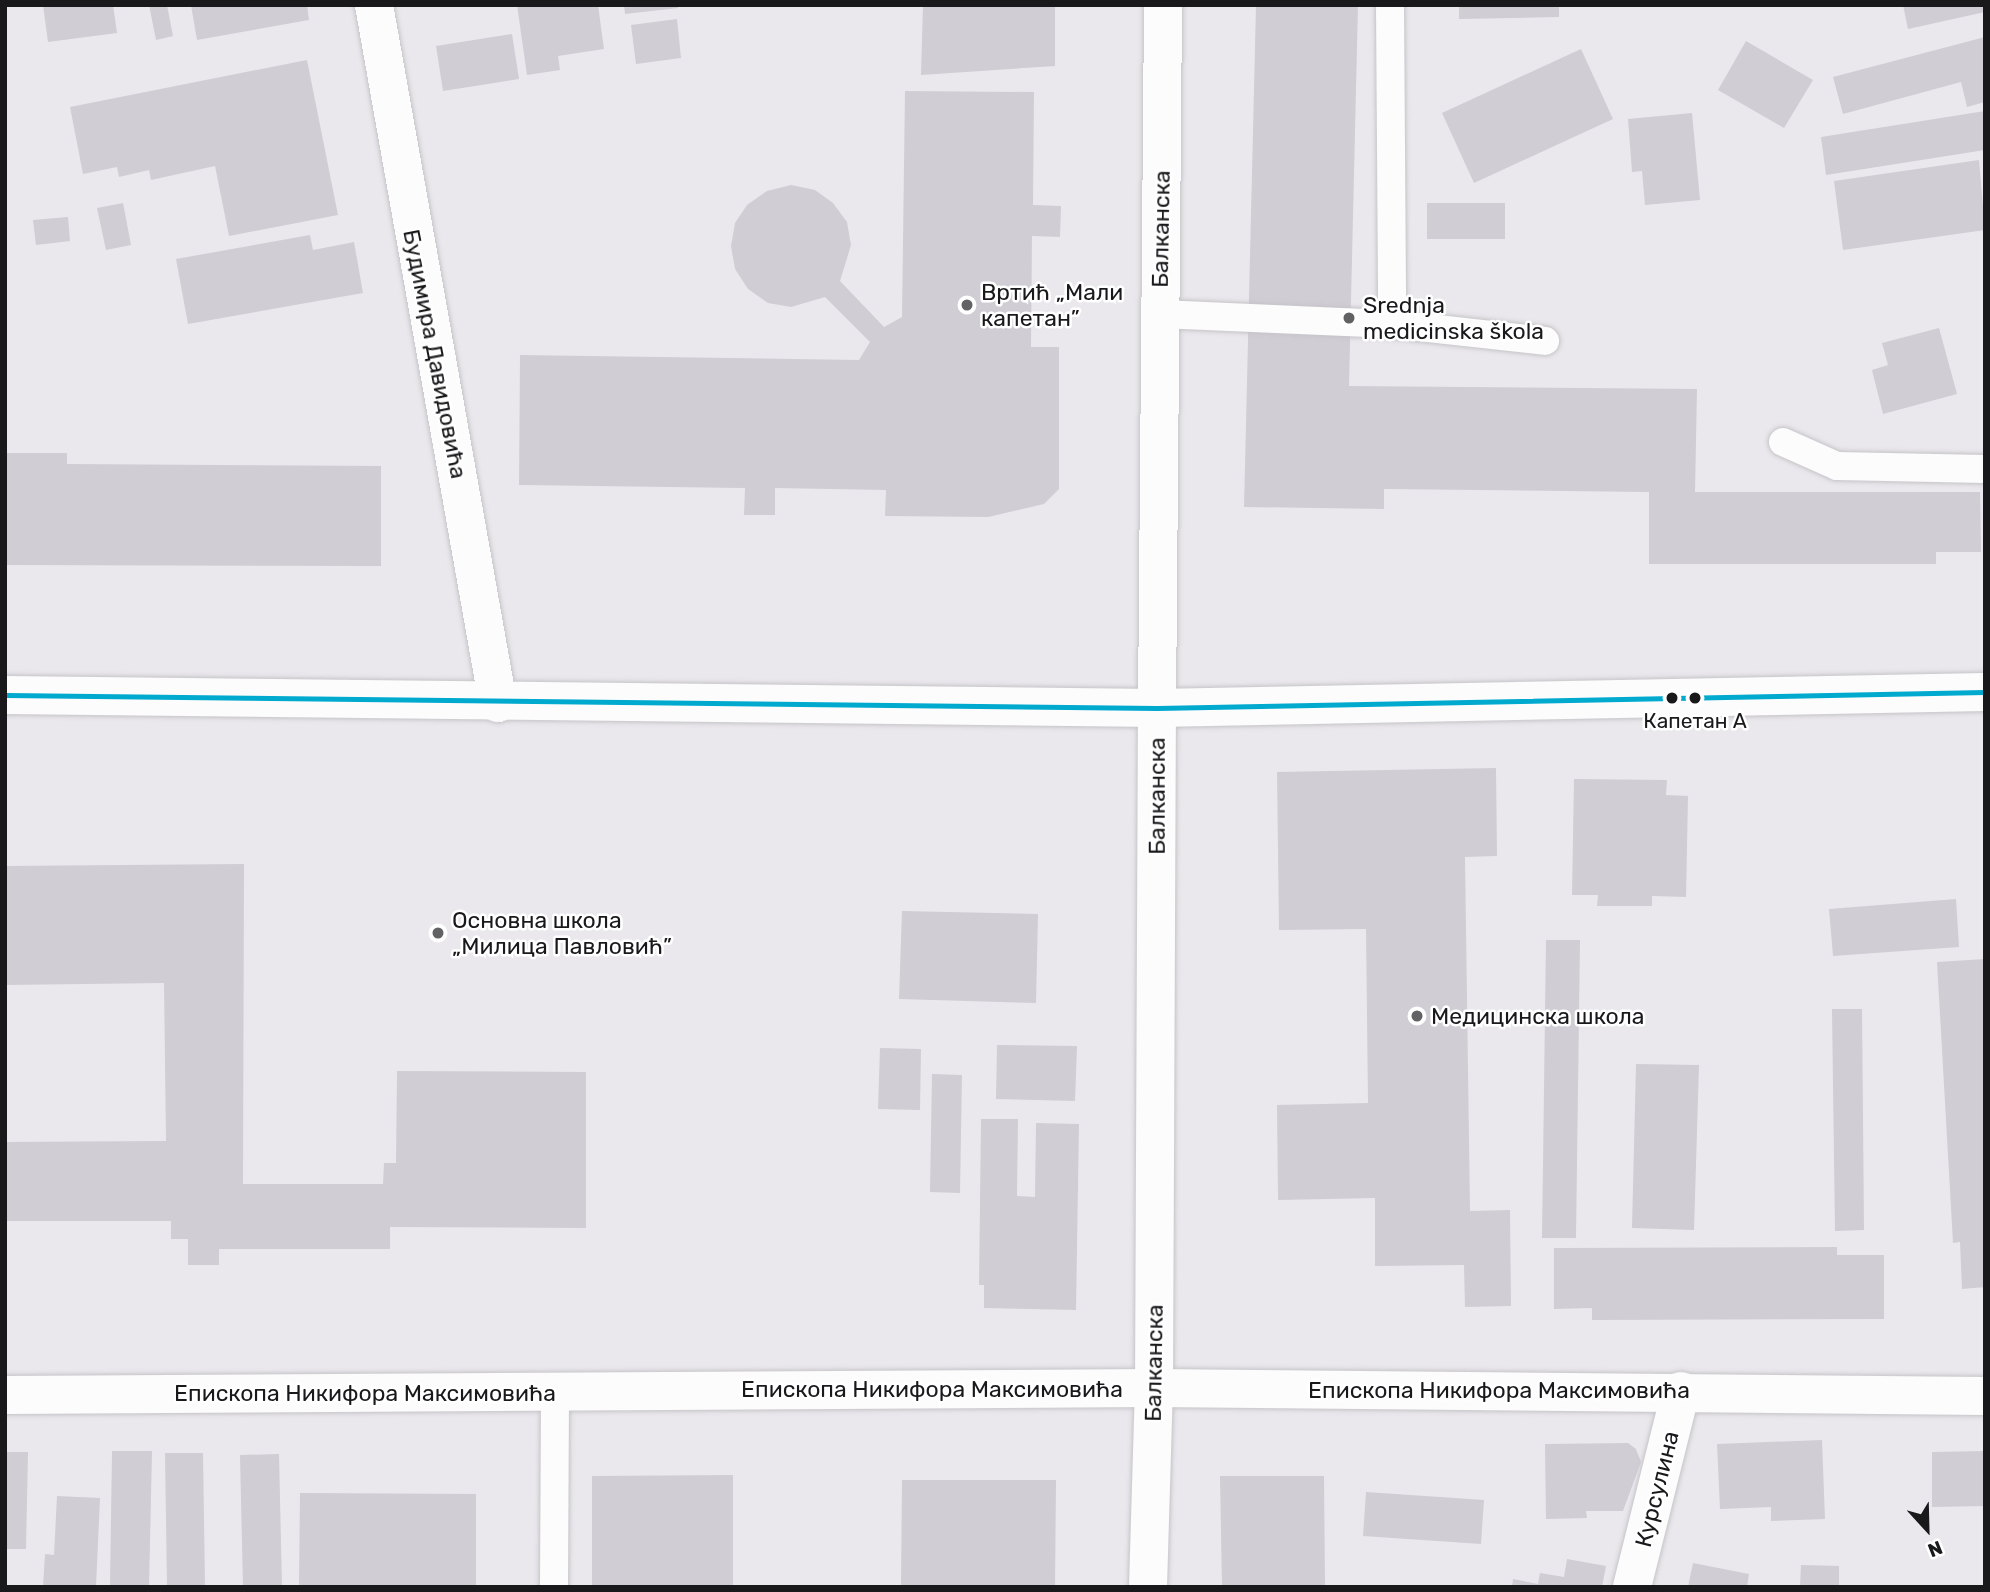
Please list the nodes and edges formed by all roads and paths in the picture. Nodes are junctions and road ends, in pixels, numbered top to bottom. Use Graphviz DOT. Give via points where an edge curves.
graph roads {
  1 [pos="374,5"];
  2 [pos="1163,5"];
  3 [pos="1390,5"];
  4 [pos="1160,314"];
  5 [pos="1392,324"];
  6 [pos="1545,341"];
  7 [pos="1783,442"];
  8 [pos="1985,469"];
  9 [pos="1985,692"];
  10 [pos="5,695"];
  11 [pos="498,703"];
  12 [pos="1157,708"];
  13 [pos="1154,1388"];
  14 [pos="1681,1391"];
  15 [pos="555,1392"];
  16 [pos="5,1395"];
  17 [pos="1985,1396"];
  18 [pos="554,1587"];
  19 [pos="1147,1587"];
  20 [pos="1632,1587"];
  1 -- 11 [label="street, Будимира Давидовића"];
  2 -- 4 [label="street, Балканска"];
  3 -- 5 [label="lane"];
  4 -- 5 [label="lane"];
  4 -- 12 [label="street, Балканска"];
  5 -- 6 [label="lane"];
  7 -- 8 [label="lane" via="1837,466"];
  9 -- 12 [label="street"];
  10 -- 11 [label="street"];
  11 -- 12 [label="street"];
  12 -- 13 [label="street, Балканска"];
  13 -- 14 [label="street, Епископа Никифора Максимовића"];
  13 -- 15 [label="street, Епископа Никифора Максимовића"];
  13 -- 19 [label="street, Балканска"];
  14 -- 17 [label="street, Епископа Никифора Максимовића"];
  14 -- 20 [label="street, Курсулина"];
  15 -- 16 [label="street, Епископа Никифора Максимовића"];
  15 -- 18 [label="lane"];
}
